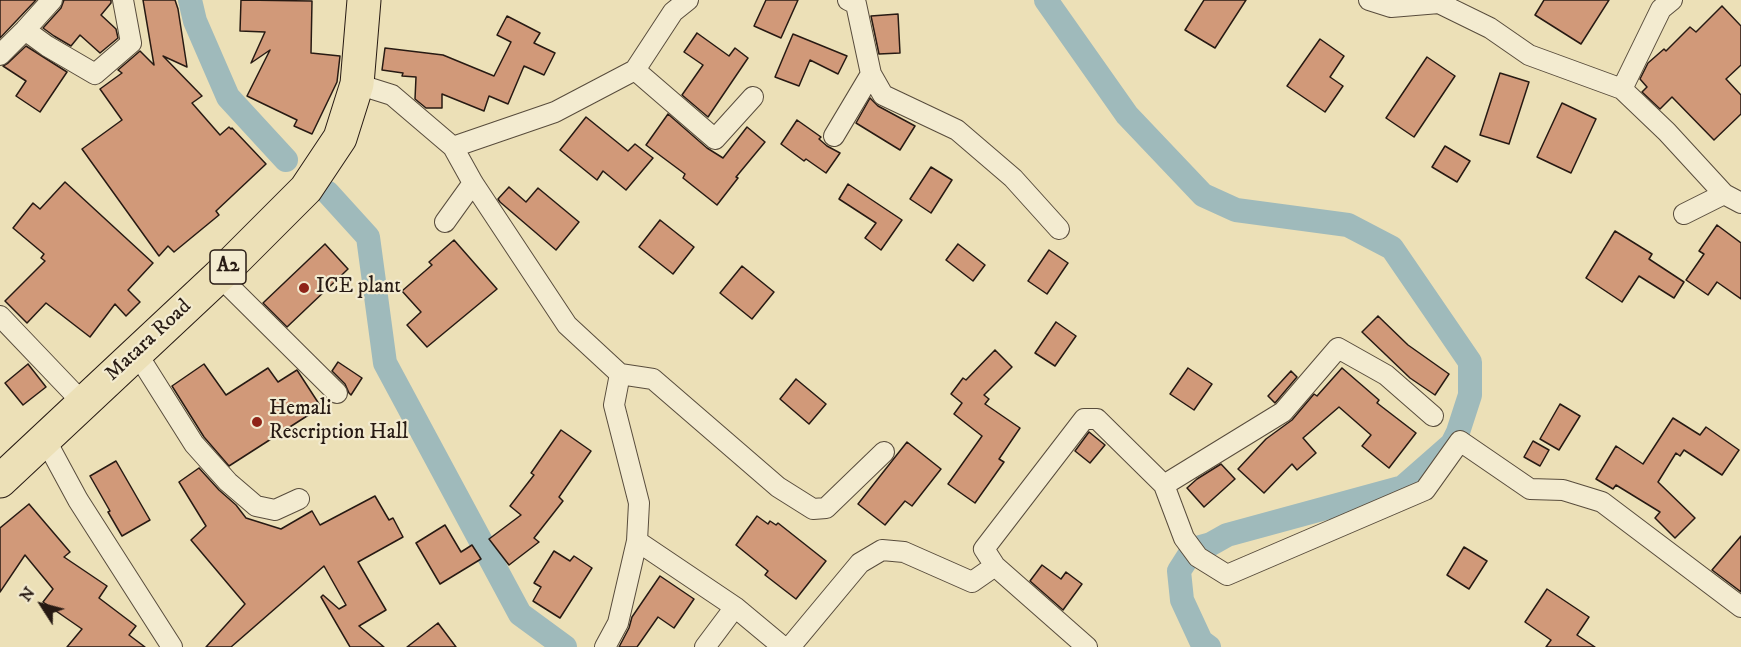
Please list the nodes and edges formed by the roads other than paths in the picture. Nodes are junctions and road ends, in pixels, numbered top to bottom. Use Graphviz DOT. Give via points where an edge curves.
graph roads {
  1 [pos="52,0"];
  2 [pos="123,0"];
  3 [pos="364,0"];
  4 [pos="848,0"];
  5 [pos="1370,0"];
  6 [pos="1672,0"];
  7 [pos="674,4"];
  8 [pos="25,30"];
  9 [pos="0,55"];
  10 [pos="635,70"];
  11 [pos="871,74"];
  12 [pos="357,84"];
  13 [pos="1622,89"];
  14 [pos="753,97"];
  15 [pos="834,136"];
  16 [pos="453,147"];
  17 [pos="473,183"];
  18 [pos="1724,194"];
  19 [pos="1741,203"];
  20 [pos="1684,214"];
  21 [pos="445,222"];
  22 [pos="1059,229"];
  23 [pos="219,276"];
  24 [pos="0,316"];
  25 [pos="136,352"];
  26 [pos="620,374"];
  27 [pos="337,393"];
  28 [pos="83,403"];
  29 [pos="1433,416"];
  30 [pos="45,439"];
  31 [pos="884,452"];
  32 [pos="0,481"];
  33 [pos="1164,484"];
  34 [pos="299,499"];
  35 [pos="637,542"];
  36 [pos="995,566"];
  37 [pos="735,607"];
  38 [pos="1741,607"];
  39 [pos="172,647"];
  40 [pos="606,647"];
  41 [pos="705,647"];
  42 [pos="783,647"];
  43 [pos="790,647"];
  44 [pos="1087,647"];
  1 -- 8 [label="street"];
  2 -- 8 [label="street" via="131,43 95,74"];
  3 -- 12 [label="highway, Matara Road / A2"];
  4 -- 11 [label="street" via="856,4"];
  5 -- 13 [label="street" via="1391,7 1438,3 1490,28 1529,55"];
  6 -- 13 [label="street" via="1662,9"];
  7 -- 10 [label="street"];
  8 -- 9 [label="street"];
  10 -- 14 [label="street" via="715,139"];
  10 -- 16 [label="street" via="555,112"];
  11 -- 15 [label="street"];
  11 -- 22 [label="street" via="883,95 957,129 1013,178"];
  12 -- 16 [label="street" via="392,95"];
  12 -- 23 [label="highway, Matara Road / A2" via="340,138 306,189"];
  13 -- 18 [label="street"];
  16 -- 17 [label="street"];
  17 -- 21 [label="street"];
  17 -- 26 [label="street" via="567,325"];
  18 -- 19 [label="street"];
  18 -- 20 [label="street"];
  23 -- 25 [label="highway, Matara Road / A2"];
  23 -- 27 [label="street"];
  24 -- 28 [label="street"];
  25 -- 28 [label="highway, Matara Road / A2"];
  25 -- 34 [label="street" via="194,444 228,482 256,506 275,510"];
  26 -- 31 [label="street" via="653,379 778,487 813,508 826,508"];
  26 -- 35 [label="street" via="614,405 639,503"];
  28 -- 30 [label="highway, Matara Road / A2"];
  29 -- 33 [label="street" via="1386,375 1338,348 1283,412"];
  30 -- 32 [label="highway, Matara Road / A2"];
  30 -- 39 [label="street" via="78,500"];
  33 -- 36 [label="street" via="1097,419 1084,419 984,549"];
  33 -- 38 [label="street" via="1184,538 1198,557 1227,575 1425,490 1460,441 1530,489 1563,490 1602,502"];
  35 -- 37 [label="street"];
  35 -- 40 [label="street" via="618,623"];
  36 -- 43 [label="street" via="972,582 904,552 882,550 860,563"];
  36 -- 44 [label="street"];
  37 -- 41 [label="street"];
  37 -- 42 [label="street"];
}
